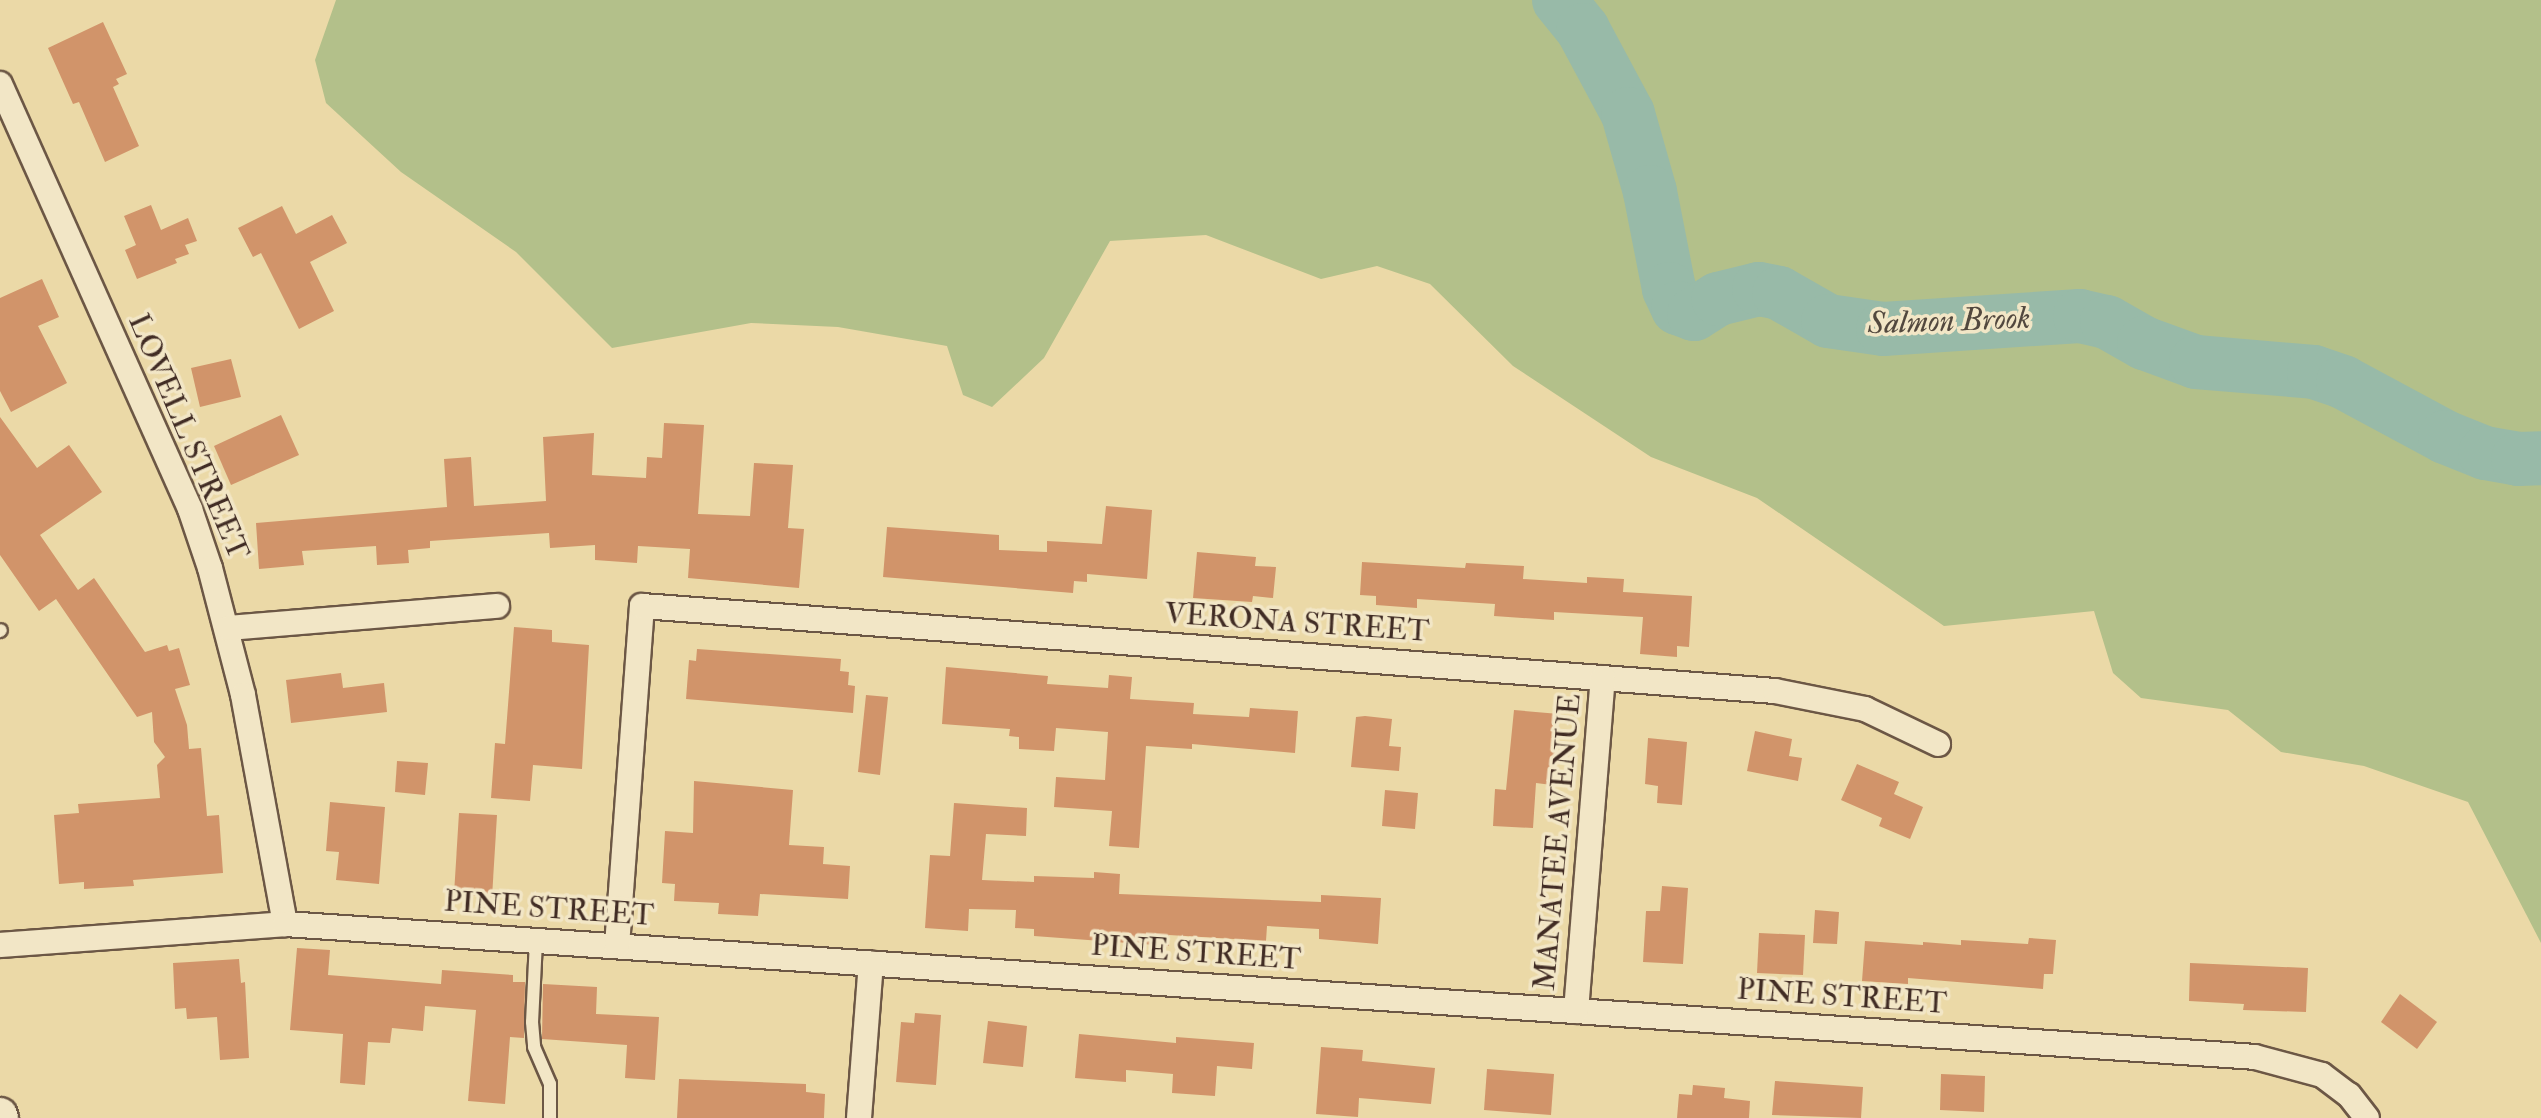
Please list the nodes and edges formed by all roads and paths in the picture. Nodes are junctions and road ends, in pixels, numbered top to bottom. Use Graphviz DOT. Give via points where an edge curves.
graph roads {
  1 [pos="0,84"];
  2 [pos="497,606"];
  3 [pos="228,628"];
  4 [pos="1603,678"];
  5 [pos="1938,744"];
  6 [pos="285,924"];
  7 [pos="536,941"];
  8 [pos="0,945"];
  9 [pos="617,946"];
  10 [pos="871,963"];
  11 [pos="1576,1011"];
  12 [pos="550,1118"];
  13 [pos="859,1118"];
  14 [pos="2367,1118"];
  1 -- 3 [label="street, LOVELL STREET" via="190,509"];
  2 -- 3 [label="street"];
  3 -- 6 [label="street, LOVELL STREET"];
  4 -- 5 [label="street, VERONA STREET" via="1821,698 1865,709"];
  4 -- 9 [label="street, VERONA STREET" via="642,606"];
  4 -- 11 [label="street, MANATEE AVENUE"];
  6 -- 7 [label="street, PINE STREET"];
  6 -- 8 [label="street, PINE STREET"];
  7 -- 9 [label="street, PINE STREET"];
  7 -- 12 [label="lane" via="532,1022 534,1047 550,1084"];
  9 -- 10 [label="street, PINE STREET"];
  10 -- 11 [label="street, PINE STREET"];
  10 -- 13 [label="street"];
  11 -- 14 [label="street, PINE STREET" via="2255,1057 2322,1075 2349,1095"];
}
